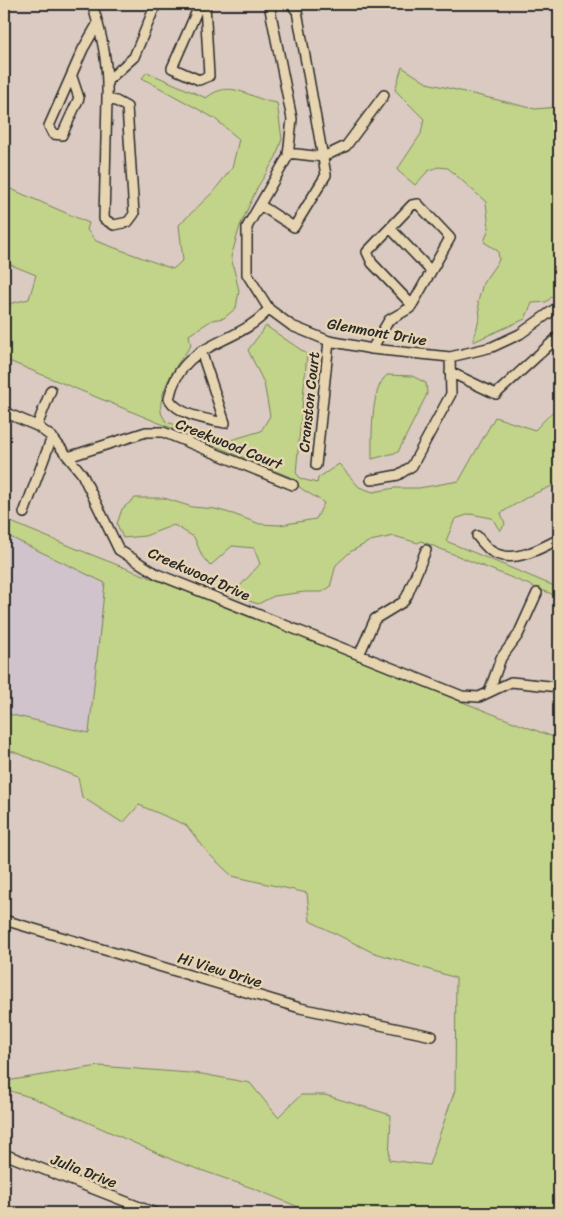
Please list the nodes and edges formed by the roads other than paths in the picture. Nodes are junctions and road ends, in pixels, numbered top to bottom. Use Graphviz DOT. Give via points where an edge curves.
graph roads {
  1 [pos="92,4"];
  2 [pos="156,4"];
  3 [pos="200,4"];
  4 [pos="205,4"];
  5 [pos="270,4"];
  6 [pos="291,4"];
  7 [pos="98,23"];
  8 [pos="72,76"];
  9 [pos="107,81"];
  10 [pos="384,95"];
  11 [pos="107,99"];
  12 [pos="288,153"];
  13 [pos="323,158"];
  14 [pos="260,205"];
  15 [pos="390,228"];
  16 [pos="431,271"];
  17 [pos="412,305"];
  18 [pos="559,306"];
  19 [pos="269,309"];
  20 [pos="559,336"];
  21 [pos="329,341"];
  22 [pos="372,349"];
  23 [pos="201,351"];
  24 [pos="450,357"];
  25 [pos="450,372"];
  26 [pos="51,390"];
  27 [pos="4,412"];
  28 [pos="37,426"];
  29 [pos="52,437"];
  30 [pos="68,457"];
  31 [pos="316,465"];
  32 [pos="370,480"];
  33 [pos="293,485"];
  34 [pos="24,513"];
  35 [pos="477,536"];
  36 [pos="559,539"];
  37 [pos="426,550"];
  38 [pos="537,593"];
  39 [pos="360,655"];
  40 [pos="559,687"];
  41 [pos="489,692"];
  42 [pos="4,920"];
  43 [pos="432,1036"];
  44 [pos="4,1154"];
  45 [pos="155,1213"];
  1 -- 7 [label="street"];
  2 -- 9 [label="street" via="134,56"];
  3 -- 4 [label="street" via="172,68 199,80 209,76"];
  5 -- 12 [label="street, Glenmont Drive" via="292,119"];
  6 -- 13 [label="street" via="297,11"];
  7 -- 8 [label="street"];
  7 -- 9 [label="street" via="104,42"];
  8 -- 8 [label="street" via="49,126 53,134 62,135 79,98"];
  9 -- 11 [label="street"];
  10 -- 13 [label="street" via="346,146"];
  11 -- 11 [label="street" via="104,220 114,225 128,222 134,214 127,107"];
  12 -- 13 [label="street"];
  12 -- 14 [label="street, Glenmont Drive"];
  13 -- 14 [label="street" via="326,175 294,226"];
  14 -- 19 [label="street, Glenmont Drive" via="247,227 247,274"];
  15 -- 16 [label="street"];
  15 -- 16 [label="street" via="412,205 418,204 444,231 450,238"];
  15 -- 17 [label="street" via="367,252 372,262"];
  16 -- 17 [label="street"];
  17 -- 22 [label="street" via="389,320"];
  18 -- 24 [label="street, Glenmont Drive" via="520,334 492,347"];
  19 -- 21 [label="street, Glenmont Drive" via="292,326"];
  19 -- 23 [label="street" via="257,322"];
  20 -- 25 [label="street" via="496,394"];
  21 -- 22 [label="street, Glenmont Drive"];
  21 -- 31 [label="street, Cranston Court"];
  22 -- 24 [label="street, Glenmont Drive"];
  23 -- 23 [label="street" via="179,370 169,399 174,407 225,424"];
  24 -- 25 [label="street"];
  25 -- 32 [label="street" via="451,394 412,466 398,476"];
  26 -- 28 [label="street"];
  27 -- 28 [label="street, Creekwood Drive"];
  28 -- 29 [label="street, Creekwood Drive"];
  29 -- 30 [label="street, Creekwood Drive"];
  29 -- 34 [label="street"];
  30 -- 33 [label="street, Creekwood Court" via="146,432 164,432"];
  30 -- 39 [label="street, Creekwood Drive" via="82,474 119,550 157,574"];
  35 -- 36 [label="street" via="491,551 503,556 522,555"];
  37 -- 39 [label="street" via="407,596 403,602 375,619"];
  38 -- 41 [label="street" via="520,630 501,658"];
  39 -- 41 [label="street, Creekwood Drive" via="462,696 479,697"];
  40 -- 41 [label="street, Creekwood Drive" via="511,682"];
  42 -- 43 [label="street, Hi View Drive" via="300,1008"];
  44 -- 45 [label="street, Julia Drive"];
}
